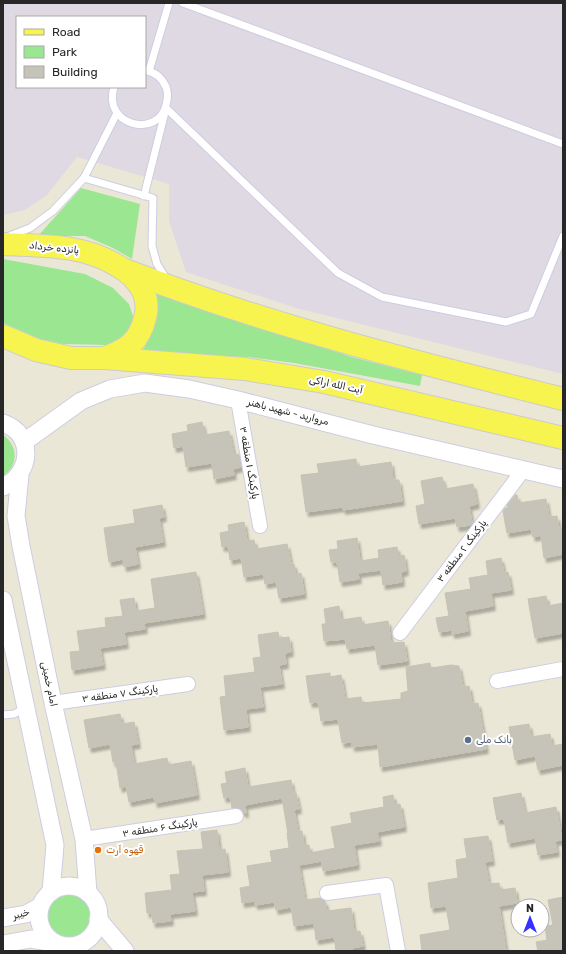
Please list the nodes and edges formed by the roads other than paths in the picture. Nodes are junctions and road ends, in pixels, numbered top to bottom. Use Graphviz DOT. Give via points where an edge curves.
graph roads {
  1 [pos="169,3"];
  2 [pos="183,3"];
  3 [pos="147,70"];
  4 [pos="114,88"];
  5 [pos="166,108"];
  6 [pos="117,114"];
  7 [pos="563,144"];
  8 [pos="84,178"];
  9 [pos="144,196"];
  10 [pos="563,236"];
  11 [pos="3,238"];
  12 [pos="3,244"];
  13 [pos="125,270"];
  14 [pos="173,288"];
  15 [pos="3,336"];
  16 [pos="104,358"];
  17 [pos="563,399"];
  18 [pos="238,400"];
  19 [pos="3,423"];
  20 [pos="560,441"];
  21 [pos="24,442"];
  22 [pos="524,469"];
  23 [pos="20,475"];
  24 [pos="563,479"];
  25 [pos="3,487"];
  26 [pos="260,526"];
  27 [pos="3,600"];
  28 [pos="400,633"];
  29 [pos="563,669"];
  30 [pos="497,681"];
  31 [pos="188,684"];
  32 [pos="53,703"];
  33 [pos="25,708"];
  34 [pos="3,715"];
  35 [pos="236,816"];
  36 [pos="84,839"];
  37 [pos="51,892"];
  38 [pos="88,893"];
  39 [pos="327,893"];
  40 [pos="39,907"];
  41 [pos="3,918"];
  42 [pos="98,918"];
  43 [pos="54,942"];
  44 [pos="3,944"];
  45 [pos="79,948"];
  46 [pos="125,951"];
  47 [pos="398,951"];
  1 -- 3 [label="lane"];
  2 -- 7 [label="lane"];
  3 -- 5 [label="lane" via="163,81 168,99"];
  4 -- 6 [label="lane" via="113,106"];
  5 -- 6 [label="lane" via="148,124 131,123"];
  5 -- 9 [label="lane"];
  5 -- 10 [label="lane" via="338,273 382,297 506,322 531,314"];
  6 -- 8 [label="lane"];
  8 -- 9 [label="lane"];
  8 -- 11 [label="lane" via="53,210 30,228"];
  9 -- 14 [label="lane" via="153,198 152,246 158,264"];
  12 -- 13 [label="main road, پانزده خرداد" via="78,250 105,259"];
  13 -- 14 [label="main road"];
  13 -- 16 [label="main road" via="141,287 147,304 147,314 140,335 117,354"];
  14 -- 17 [label="main road" via="347,344"];
  15 -- 16 [label="main road" via="55,356"];
  16 -- 20 [label="main road, آیت الله اراکی" via="245,369 324,382"];
  18 -- 21 [label="street, مروارید - شهید باهنر" via="189,389 145,383 110,389 82,401"];
  18 -- 22 [label="street, مروارید - شهید باهنر"];
  18 -- 26 [label="street, پارکینگ ۱ منطقه ۳"];
  19 -- 21 [label="street" via="20,435"];
  21 -- 23 [label="street, امام خمینی" via="26,459"];
  22 -- 24 [label="street, مروارید - شهید باهنر"];
  22 -- 28 [label="street, پارکینگ ۲ منطقه ۳"];
  23 -- 25 [label="street"];
  23 -- 32 [label="street, امام خمینی" via="16,516"];
  27 -- 33 [label="street"];
  29 -- 30 [label="street"];
  31 -- 32 [label="street, پارکینگ ۷ منطقه ۳"];
  32 -- 36 [label="street, امام خمینی"];
  33 -- 34 [label="lane" via="14,714"];
  33 -- 37 [label="street" via="55,845"];
  35 -- 36 [label="street, پارکینگ ۶ منطقه ۳"];
  36 -- 38 [label="street, امام خمینی"];
  37 -- 38 [label="street" via="70,886"];
  37 -- 40 [label="street"];
  38 -- 42 [label="street" via="98,909"];
  39 -- 47 [label="street" via="386,885"];
  40 -- 41 [label="street, خیبر" via="26,914"];
  40 -- 43 [label="street" via="41,928"];
  42 -- 45 [label="street" via="91,936"];
  42 -- 46 [label="street"];
  43 -- 44 [label="street" via="31,939"];
  43 -- 45 [label="street"];
}
